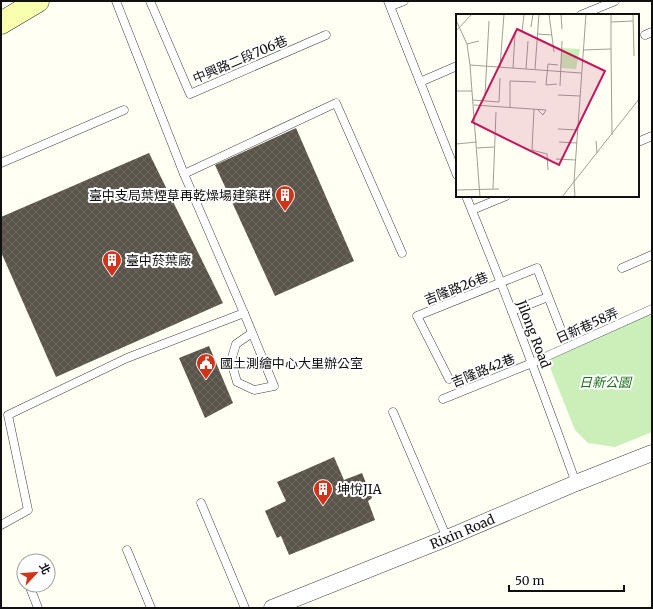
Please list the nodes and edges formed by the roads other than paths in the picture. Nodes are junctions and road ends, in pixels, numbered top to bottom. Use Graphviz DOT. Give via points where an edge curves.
graph roads {
  1 [pos="38,1"];
  2 [pos="116,1"];
  3 [pos="150,1"];
  4 [pos="404,1"];
  5 [pos="615,1"];
  6 [pos="390,4"];
  7 [pos="583,14"];
  8 [pos="1,23"];
  9 [pos="326,35"];
  10 [pos="456,66"];
  11 [pos="420,82"];
  12 [pos="124,110"];
  13 [pos="652,136"];
  14 [pos="639,142"];
  15 [pos="453,156"];
  16 [pos="1,163"];
  17 [pos="456,170"];
  18 [pos="184,174"];
  19 [pos="466,197"];
  20 [pos="504,197"];
  21 [pos="472,210"];
  22 [pos="402,254"];
  23 [pos="652,256"];
  24 [pos="622,268"];
  25 [pos="502,283"];
  26 [pos="548,297"];
  27 [pos="652,309"];
  28 [pos="512,311"];
  29 [pos="244,313"];
  30 [pos="560,327"];
  31 [pos="252,333"];
  32 [pos="532,363"];
  33 [pos="449,379"];
  34 [pos="443,398"];
  35 [pos="393,412"];
  36 [pos="652,453"];
  37 [pos="576,483"];
  38 [pos="201,503"];
  39 [pos="1,525"];
  40 [pos="447,538"];
  41 [pos="126,550"];
  42 [pos="32,593"];
  43 [pos="38,608"];
  44 [pos="151,608"];
  45 [pos="245,608"];
  46 [pos="272,608"];
  1 -- 8 [label="street"];
  2 -- 18 [label="lane"];
  3 -- 9 [label="lane, 中興路二段706巷" via="190,94"];
  4 -- 6 [label="lane"];
  5 -- 7 [label="lane"];
  6 -- 11 [label="lane"];
  10 -- 11 [label="lane"];
  11 -- 15 [label="lane"];
  12 -- 16 [label="lane"];
  13 -- 14 [label="lane"];
  15 -- 17 [label="lane"];
  18 -- 22 [label="lane" via="336,103"];
  18 -- 29 [label="lane"];
  19 -- 21 [label="lane, Jilong Road"];
  20 -- 21 [label="lane"];
  21 -- 25 [label="lane, Jilong Road"];
  23 -- 24 [label="lane"];
  25 -- 26 [label="lane" via="537,268"];
  25 -- 28 [label="lane, Jilong Road"];
  25 -- 33 [label="lane, 吉隆路26巷" via="417,316"];
  26 -- 28 [label="lane"];
  26 -- 30 [label="lane"];
  27 -- 32 [label="lane, 日新巷58弄"];
  28 -- 32 [label="lane, Jilong Road"];
  29 -- 31 [label="lane"];
  29 -- 39 [label="lane" via="127,358 8,416 28,510"];
  31 -- 31 [label="lane" via="272,380 274,386 254,390 237,382 231,361 236,344"];
  32 -- 34 [label="lane, 吉隆路42巷"];
  32 -- 37 [label="lane, Jilong Road"];
  35 -- 40 [label="lane"];
  36 -- 37 [label="street, Rixin Road"];
  37 -- 40 [label="street, Rixin Road"];
  38 -- 45 [label="lane"];
  40 -- 46 [label="street, Rixin Road"];
  41 -- 44 [label="lane"];
  42 -- 43 [label="lane"];
}
